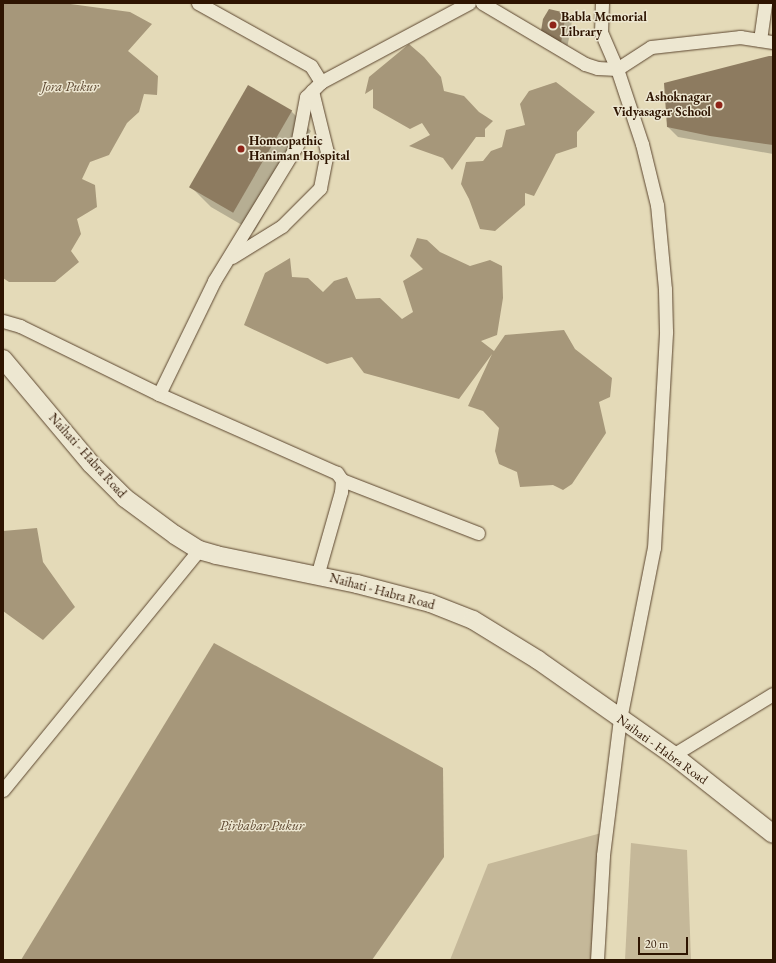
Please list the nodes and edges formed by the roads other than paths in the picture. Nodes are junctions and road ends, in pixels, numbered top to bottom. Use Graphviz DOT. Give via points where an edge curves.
graph roads {
  1 [pos="198,3"];
  2 [pos="469,3"];
  3 [pos="482,3"];
  4 [pos="602,3"];
  5 [pos="765,3"];
  6 [pos="767,41"];
  7 [pos="617,69"];
  8 [pos="317,87"];
  9 [pos="230,258"];
  10 [pos="3,321"];
  11 [pos="3,359"];
  12 [pos="159,394"];
  13 [pos="342,480"];
  14 [pos="478,533"];
  15 [pos="199,550"];
  16 [pos="317,576"];
  17 [pos="773,694"];
  18 [pos="620,719"];
  19 [pos="673,754"];
  20 [pos="3,790"];
  21 [pos="773,834"];
  22 [pos="597,960"];
  1 -- 8 [label="street" via="311,66"];
  2 -- 8 [label="street"];
  3 -- 7 [label="street" via="585,64 597,68"];
  4 -- 7 [label="street" via="601,32"];
  5 -- 6 [label="street"];
  6 -- 7 [label="street" via="740,38 651,47"];
  7 -- 18 [label="street" via="642,144 657,205 665,288 666,332 654,548"];
  8 -- 9 [label="street" via="304,105 297,145"];
  8 -- 9 [label="street" via="327,152 320,188 282,226"];
  9 -- 12 [label="street" via="214,281"];
  10 -- 12 [label="street" via="20,326"];
  11 -- 15 [label="main road, Naihati - Habra Road" via="91,464 124,498 149,518"];
  12 -- 13 [label="street" via="337,473"];
  13 -- 14 [label="street"];
  13 -- 16 [label="street"];
  15 -- 16 [label="main road, Naihati - Habra Road" via="216,556"];
  15 -- 20 [label="street"];
  16 -- 18 [label="main road, Naihati - Habra Road" via="430,603 473,620 538,660"];
  17 -- 19 [label="street"];
  18 -- 19 [label="main road, Naihati - Habra Road"];
  18 -- 22 [label="street" via="603,855"];
  19 -- 21 [label="main road, Naihati - Habra Road"];
}
